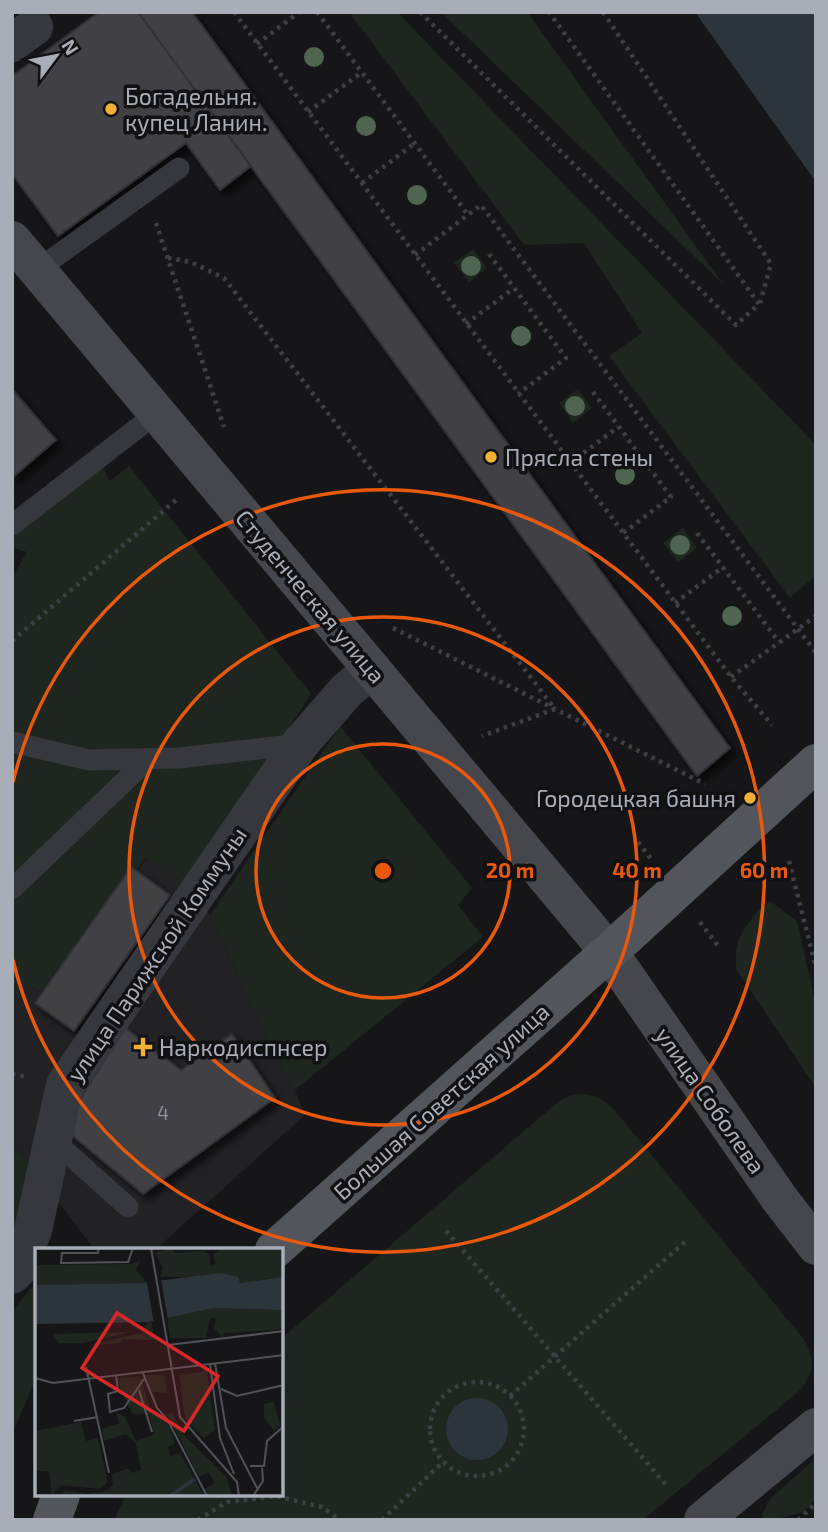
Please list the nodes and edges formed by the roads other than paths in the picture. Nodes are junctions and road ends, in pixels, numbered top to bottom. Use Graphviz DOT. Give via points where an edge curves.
graph roads {
  1 [pos="179,168"];
  2 [pos="12,240"];
  3 [pos="37,270"];
  4 [pos="158,413"];
  5 [pos="12,525"];
  6 [pos="372,669"];
  7 [pos="12,742"];
  8 [pos="300,744"];
  9 [pos="148,759"];
  10 [pos="816,763"];
  11 [pos="12,889"];
  12 [pos="608,952"];
  13 [pos="53,1140"];
  14 [pos="128,1207"];
  15 [pos="816,1246"];
  16 [pos="276,1248"];
  17 [pos="12,1275"];
  18 [pos="816,1427"];
  19 [pos="60,1497"];
  20 [pos="52,1520"];
  21 [pos="703,1520"];
  1 -- 3 [label="lane"];
  2 -- 3 [label="main road, Студенческая улица"];
  3 -- 4 [label="main road, Студенческая улица"];
  4 -- 5 [label="lane"];
  4 -- 6 [label="main road, Студенческая улица"];
  6 -- 8 [label="street, улица Парижской Коммуны" via="346,691"];
  6 -- 12 [label="main road, Студенческая улица"];
  7 -- 9 [label="lane" via="89,760"];
  8 -- 9 [label="lane"];
  8 -- 13 [label="street, улица Парижской Коммуны" via="65,1085"];
  9 -- 11 [label="lane"];
  10 -- 12 [label="main road, Большая Советская улица"];
  12 -- 15 [label="main road, улица Соболева"];
  12 -- 16 [label="main road, Большая Советская улица"];
  13 -- 14 [label="lane"];
  13 -- 17 [label="street, улица Парижской Коммуны" via="33,1230"];
  18 -- 21 [label="main road"];
  19 -- 20 [label="main road"];
}
